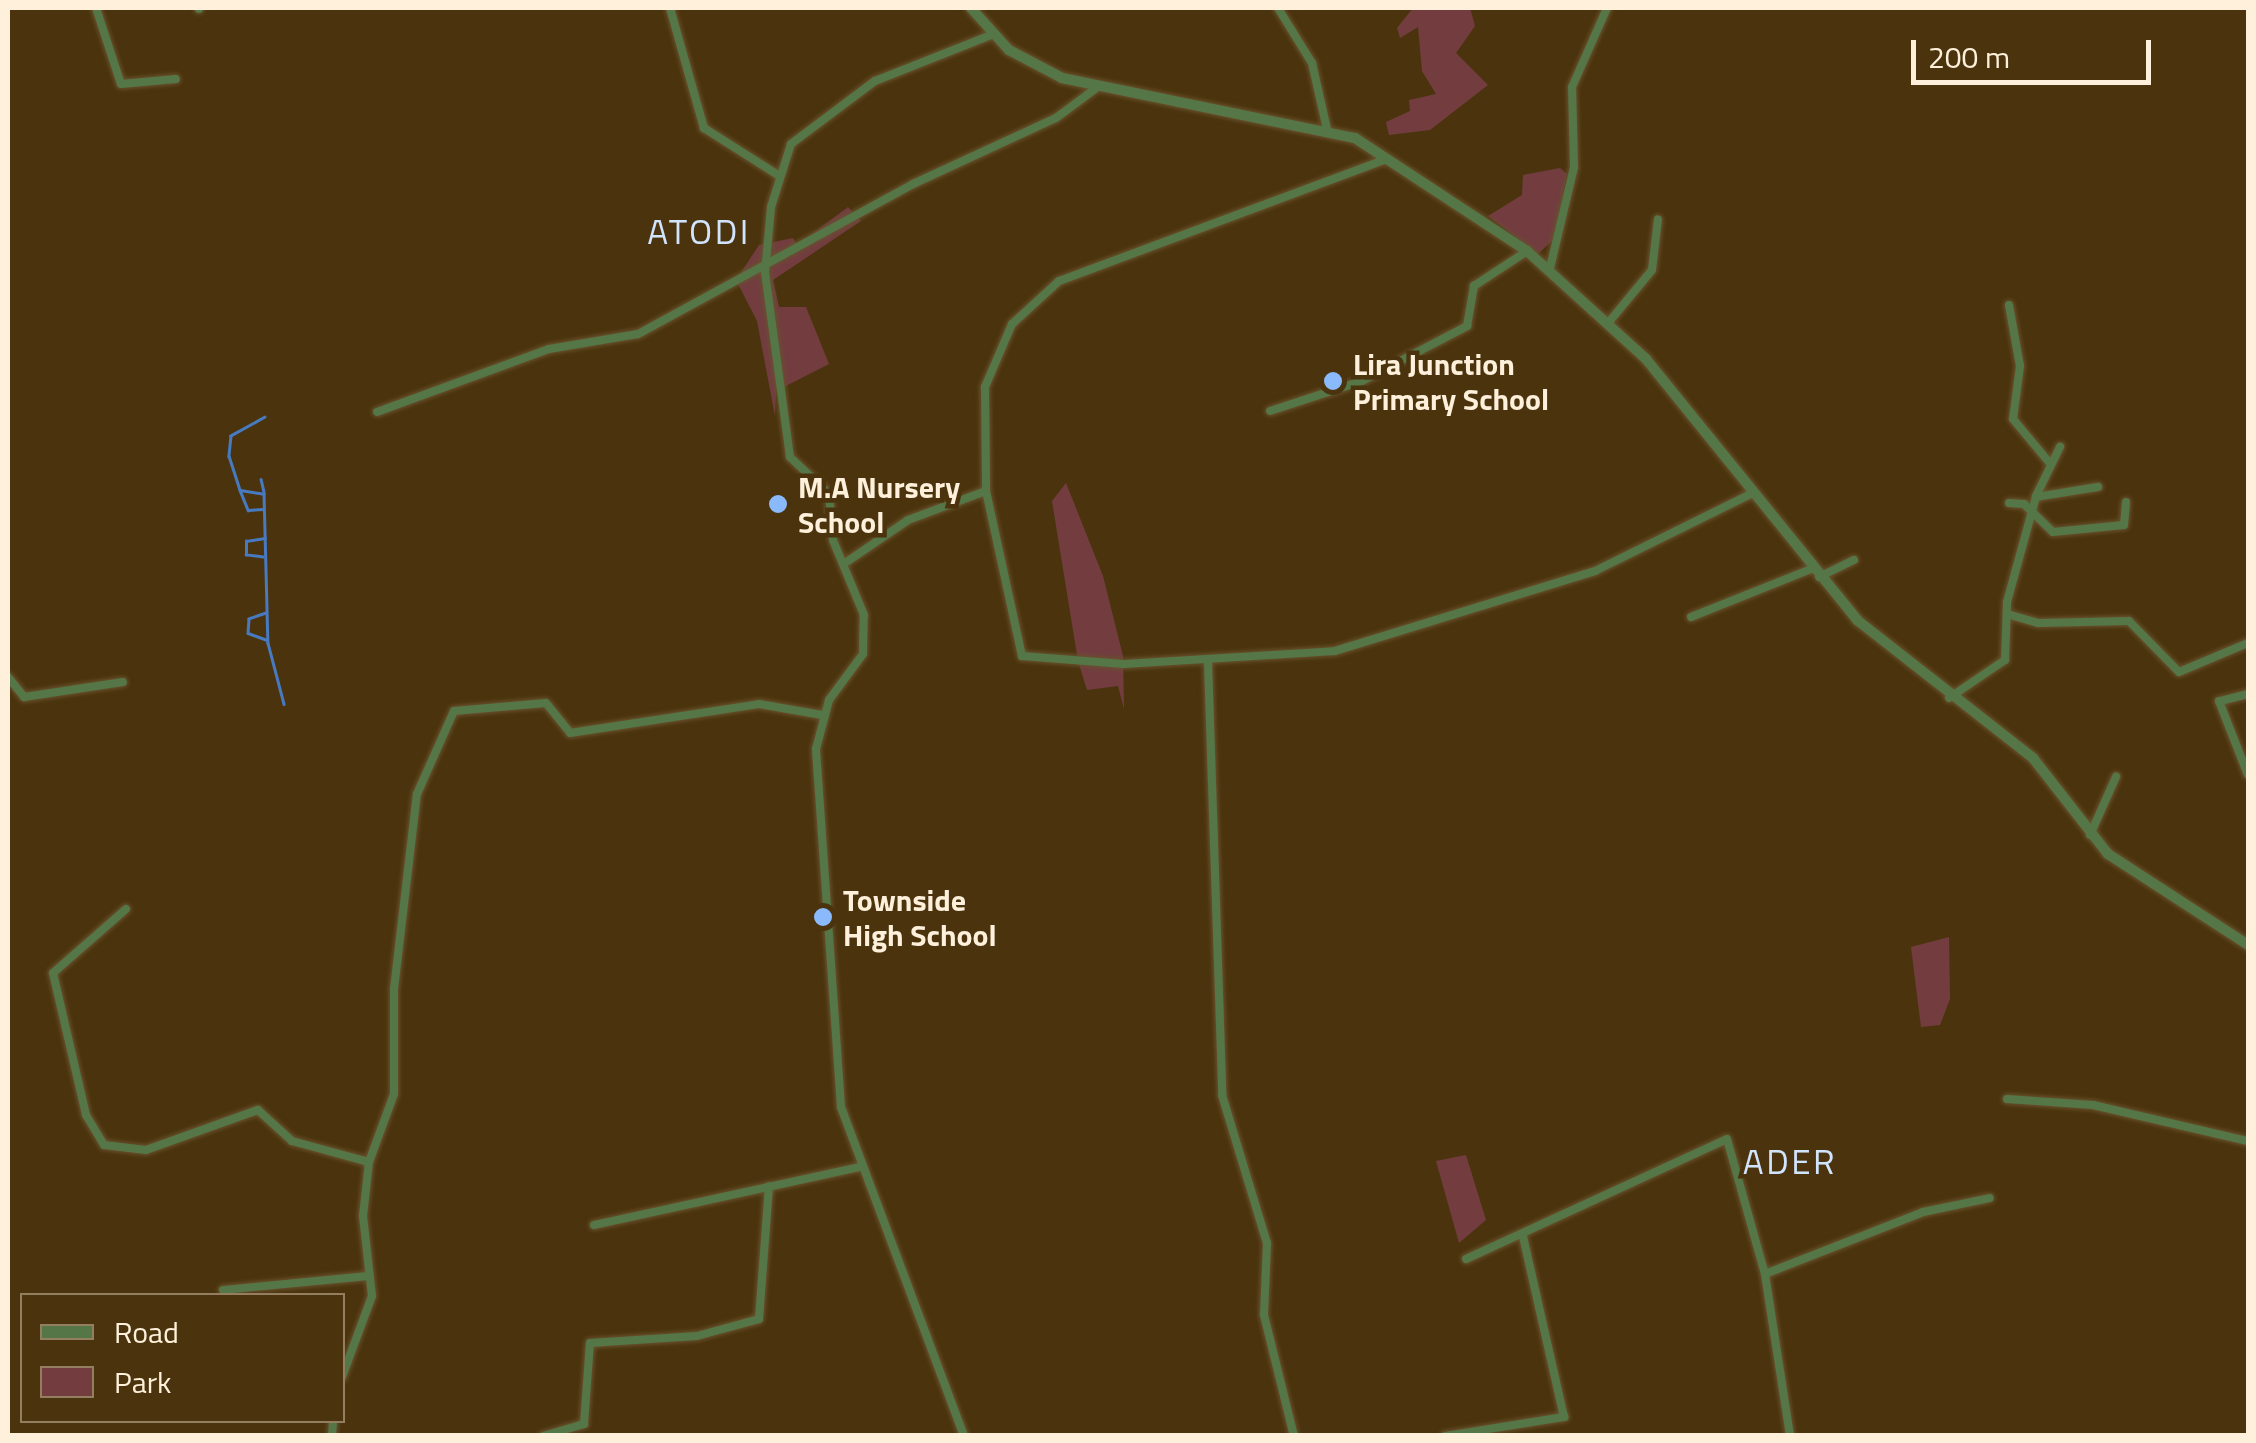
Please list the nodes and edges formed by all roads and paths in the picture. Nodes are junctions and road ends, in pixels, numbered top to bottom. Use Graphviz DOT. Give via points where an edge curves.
graph roads {
  1 [pos="96,8"];
  2 [pos="670,8"];
  3 [pos="972,8"];
  4 [pos="1278,8"];
  5 [pos="1607,8"];
  6 [pos="990,34"];
  7 [pos="176,79"];
  8 [pos="1095,88"];
  9 [pos="1327,129"];
  10 [pos="1387,158"];
  11 [pos="778,175"];
  12 [pos="1658,219"];
  13 [pos="1526,251"];
  14 [pos="1550,268"];
  15 [pos="765,272"];
  16 [pos="2009,304"];
  17 [pos="1609,322"];
  18 [pos="1270,411"];
  19 [pos="377,412"];
  20 [pos="2060,447"];
  21 [pos="2048,461"];
  22 [pos="2098,487"];
  23 [pos="986,491"];
  24 [pos="1751,494"];
  25 [pos="2036,497"];
  26 [pos="2009,502"];
  27 [pos="2126,502"];
  28 [pos="2026,507"];
  29 [pos="1854,560"];
  30 [pos="848,561"];
  31 [pos="1815,573"];
  32 [pos="2007,614"];
  33 [pos="1691,617"];
  34 [pos="2248,643"];
  35 [pos="1208,662"];
  36 [pos="8,678"];
  37 [pos="123,682"];
  38 [pos="2248,694"];
  39 [pos="1949,698"];
  40 [pos="822,715"];
  41 [pos="2248,775"];
  42 [pos="2116,778"];
  43 [pos="2090,834"];
  44 [pos="126,910"];
  45 [pos="2248,945"];
  46 [pos="2007,1099"];
  47 [pos="2248,1141"];
  48 [pos="369,1162"];
  49 [pos="860,1167"];
  50 [pos="769,1186"];
  51 [pos="1990,1198"];
  52 [pos="594,1225"];
  53 [pos="1523,1236"];
  54 [pos="1466,1258"];
  55 [pos="1765,1274"];
  56 [pos="369,1276"];
  57 [pos="223,1290"];
  58 [pos="345,1369"];
  59 [pos="1515,1424"];
  60 [pos="543,1436"];
  61 [pos="964,1436"];
  62 [pos="1294,1436"];
  63 [pos="1445,1436"];
  64 [pos="1519,1436"];
  65 [pos="1790,1436"];
  1 -- 7 [label="street" via="121,84"];
  2 -- 11 [label="street" via="704,128"];
  3 -- 6 [label="street"];
  4 -- 9 [label="street" via="1315,71"];
  5 -- 14 [label="street" via="1572,87 1574,168"];
  6 -- 8 [label="street"];
  6 -- 11 [label="street" via="875,81 799,136"];
  8 -- 9 [label="street"];
  8 -- 15 [label="street"];
  9 -- 10 [label="street"];
  10 -- 13 [label="street"];
  10 -- 23 [label="street" via="1144,247 1030,301 985,387"];
  11 -- 15 [label="street"];
  12 -- 17 [label="street" via="1652,270"];
  13 -- 14 [label="street"];
  13 -- 18 [label="street" via="1474,286 1467,326 1362,381"];
  14 -- 17 [label="street"];
  15 -- 19 [label="street" via="638,334 549,349"];
  15 -- 30 [label="street" via="790,457 829,494 832,536"];
  16 -- 21 [label="street" via="2020,366 2013,419"];
  17 -- 24 [label="street"];
  20 -- 21 [label="street"];
  21 -- 25 [label="street"];
  22 -- 25 [label="street"];
  23 -- 30 [label="street" via="908,520"];
  23 -- 35 [label="street" via="1026,660"];
  24 -- 31 [label="street"];
  24 -- 35 [label="street" via="1595,571 1388,639 1298,659"];
  25 -- 28 [label="street"];
  26 -- 28 [label="street"];
  27 -- 28 [label="street" via="2124,525 2100,530 2053,532"];
  28 -- 32 [label="street"];
  29 -- 31 [label="street"];
  30 -- 40 [label="street" via="865,646"];
  31 -- 33 [label="street"];
  31 -- 39 [label="street"];
  32 -- 34 [label="street" via="2038,623 2128,621 2180,672"];
  32 -- 39 [label="street" via="2005,660"];
  35 -- 62 [label="street" via="1222,1094 1267,1242 1264,1316"];
  36 -- 37 [label="street" via="24,697"];
  38 -- 41 [label="street" via="2219,701"];
  39 -- 43 [label="street" via="2033,758"];
  40 -- 48 [label="street" via="758,704 570,734 546,703 454,711 417,794 394,989 394,1094"];
  40 -- 49 [label="street" via="816,784 838,1084"];
  42 -- 43 [label="street"];
  43 -- 45 [label="street"];
  44 -- 48 [label="street" via="53,973 86,1115 104,1145 146,1150 258,1110 292,1142"];
  46 -- 47 [label="street" via="2093,1104"];
  48 -- 56 [label="street"];
  49 -- 50 [label="street"];
  49 -- 61 [label="street" via="905,1260"];
  50 -- 52 [label="street"];
  50 -- 60 [label="street" via="759,1319 697,1336 590,1343 584,1424"];
  51 -- 55 [label="street" via="1923,1212"];
  53 -- 54 [label="street"];
  53 -- 55 [label="street" via="1728,1139"];
  53 -- 59 [label="street" via="1565,1411"];
  55 -- 65 [label="street"];
  56 -- 57 [label="street"];
  56 -- 58 [label="street" via="371,1301"];
  59 -- 63 [label="street"];
  59 -- 64 [label="street"];
}
